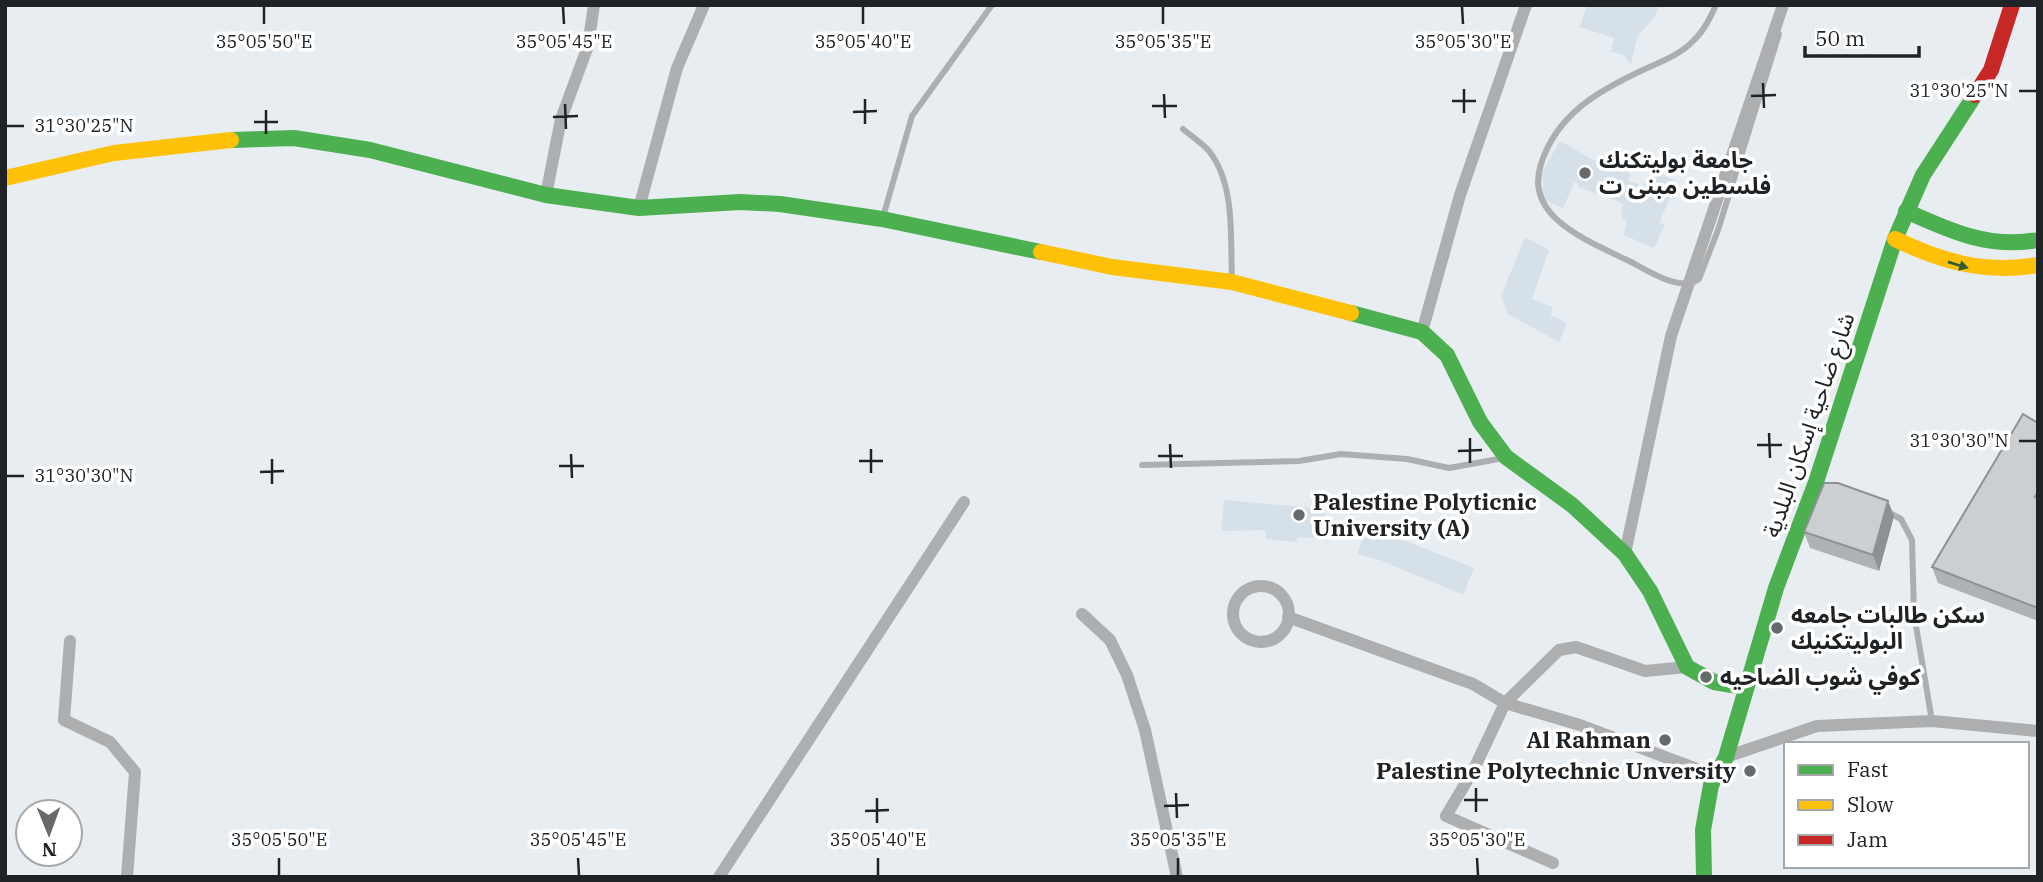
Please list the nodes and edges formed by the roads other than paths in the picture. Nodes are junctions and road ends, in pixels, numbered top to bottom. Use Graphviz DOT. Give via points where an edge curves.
graph roads {
  1 [pos="594,5"];
  2 [pos="704,5"];
  3 [pos="992,5"];
  4 [pos="1526,5"];
  5 [pos="1716,5"];
  6 [pos="1783,5"];
  7 [pos="1788,5"];
  8 [pos="2012,5"];
  9 [pos="1183,129"];
  10 [pos="5,178"];
  11 [pos="546,195"];
  12 [pos="639,208"];
  13 [pos="1906,211"];
  14 [pos="882,219"];
  15 [pos="1895,239"];
  16 [pos="2038,240"];
  17 [pos="2038,265"];
  18 [pos="1232,282"];
  19 [pos="1688,284"];
  20 [pos="1422,332"];
  21 [pos="1506,457"];
  22 [pos="1142,465"];
  23 [pos="964,502"];
  24 [pos="1876,507"];
  25 [pos="1625,554"];
  26 [pos="1082,614"];
  27 [pos="1289,617"];
  28 [pos="70,641"];
  29 [pos="1687,667"];
  30 [pos="1744,687"];
  31 [pos="1506,703"];
  32 [pos="1932,721"];
  33 [pos="2038,730"];
  34 [pos="1726,757"];
  35 [pos="1713,775"];
  36 [pos="1553,863"];
  37 [pos="127,877"];
  38 [pos="719,877"];
  39 [pos="1177,877"];
  40 [pos="1704,877"];
  1 -- 11 [label="street" via="588,46 561,118"];
  2 -- 12 [label="street" via="677,68"];
  3 -- 14 [label="lane" via="912,116"];
  4 -- 20 [label="street" via="1460,195"];
  5 -- 19 [label="lane" via="1701,33 1681,51 1574,110 1551,137 1536,178 1541,202 1563,225 1645,269"];
  6 -- 19 [label="street"];
  7 -- 19 [label="lane" via="1718,230 1699,279"];
  8 -- 13 [label="street, شارع ضاحية إسكان البلدية" via="1991,70 1923,175"];
  9 -- 18 [label="lane" via="1209,150 1221,172 1228,198"];
  10 -- 11 [label="street" via="114,153 222,140 294,138 370,150"];
  11 -- 12 [label="street"];
  12 -- 14 [label="street" via="740,202"];
  13 -- 15 [label="street, شارع ضاحية إسكان البلدية"];
  13 -- 16 [label="street" via="1973,240 2018,245"];
  14 -- 18 [label="street" via="1112,267"];
  15 -- 17 [label="street, one-way" via="1931,257 1971,269"];
  15 -- 30 [label="street, شارع ضاحية إسكان البلدية" via="1822,485 1776,588"];
  18 -- 20 [label="street"];
  19 -- 25 [label="street" via="1671,336"];
  20 -- 21 [label="street" via="1447,355 1480,422"];
  21 -- 22 [label="lane" via="1449,468 1407,458 1341,454 1299,461"];
  21 -- 25 [label="street" via="1572,505"];
  23 -- 38 [label="street"];
  24 -- 32 [label="lane" via="1894,514 1910,533 1914,614"];
  25 -- 29 [label="street" via="1650,591"];
  26 -- 39 [label="street" via="1110,640 1127,675 1146,730"];
  27 -- 27 [label="street" via="1283,598 1268,587 1249,589 1233,611 1236,628 1258,642 1275,638"];
  27 -- 31 [label="street" via="1474,684"];
  28 -- 37 [label="street" via="64,720 110,742 135,772"];
  29 -- 30 [label="street" via="1706,679"];
  29 -- 31 [label="street" via="1645,671 1576,647 1559,650"];
  30 -- 34 [label="street, شارع ضاحية إسكان البلدية"];
  31 -- 35 [label="street" via="1580,725"];
  31 -- 36 [label="street" via="1446,816"];
  32 -- 33 [label="street"];
  32 -- 34 [label="street" via="1816,726"];
  34 -- 35 [label="street, شارع ضاحية إسكان البلدية"];
  35 -- 40 [label="street, شارع ضاحية إسكان البلدية" via="1706,797"];
}
